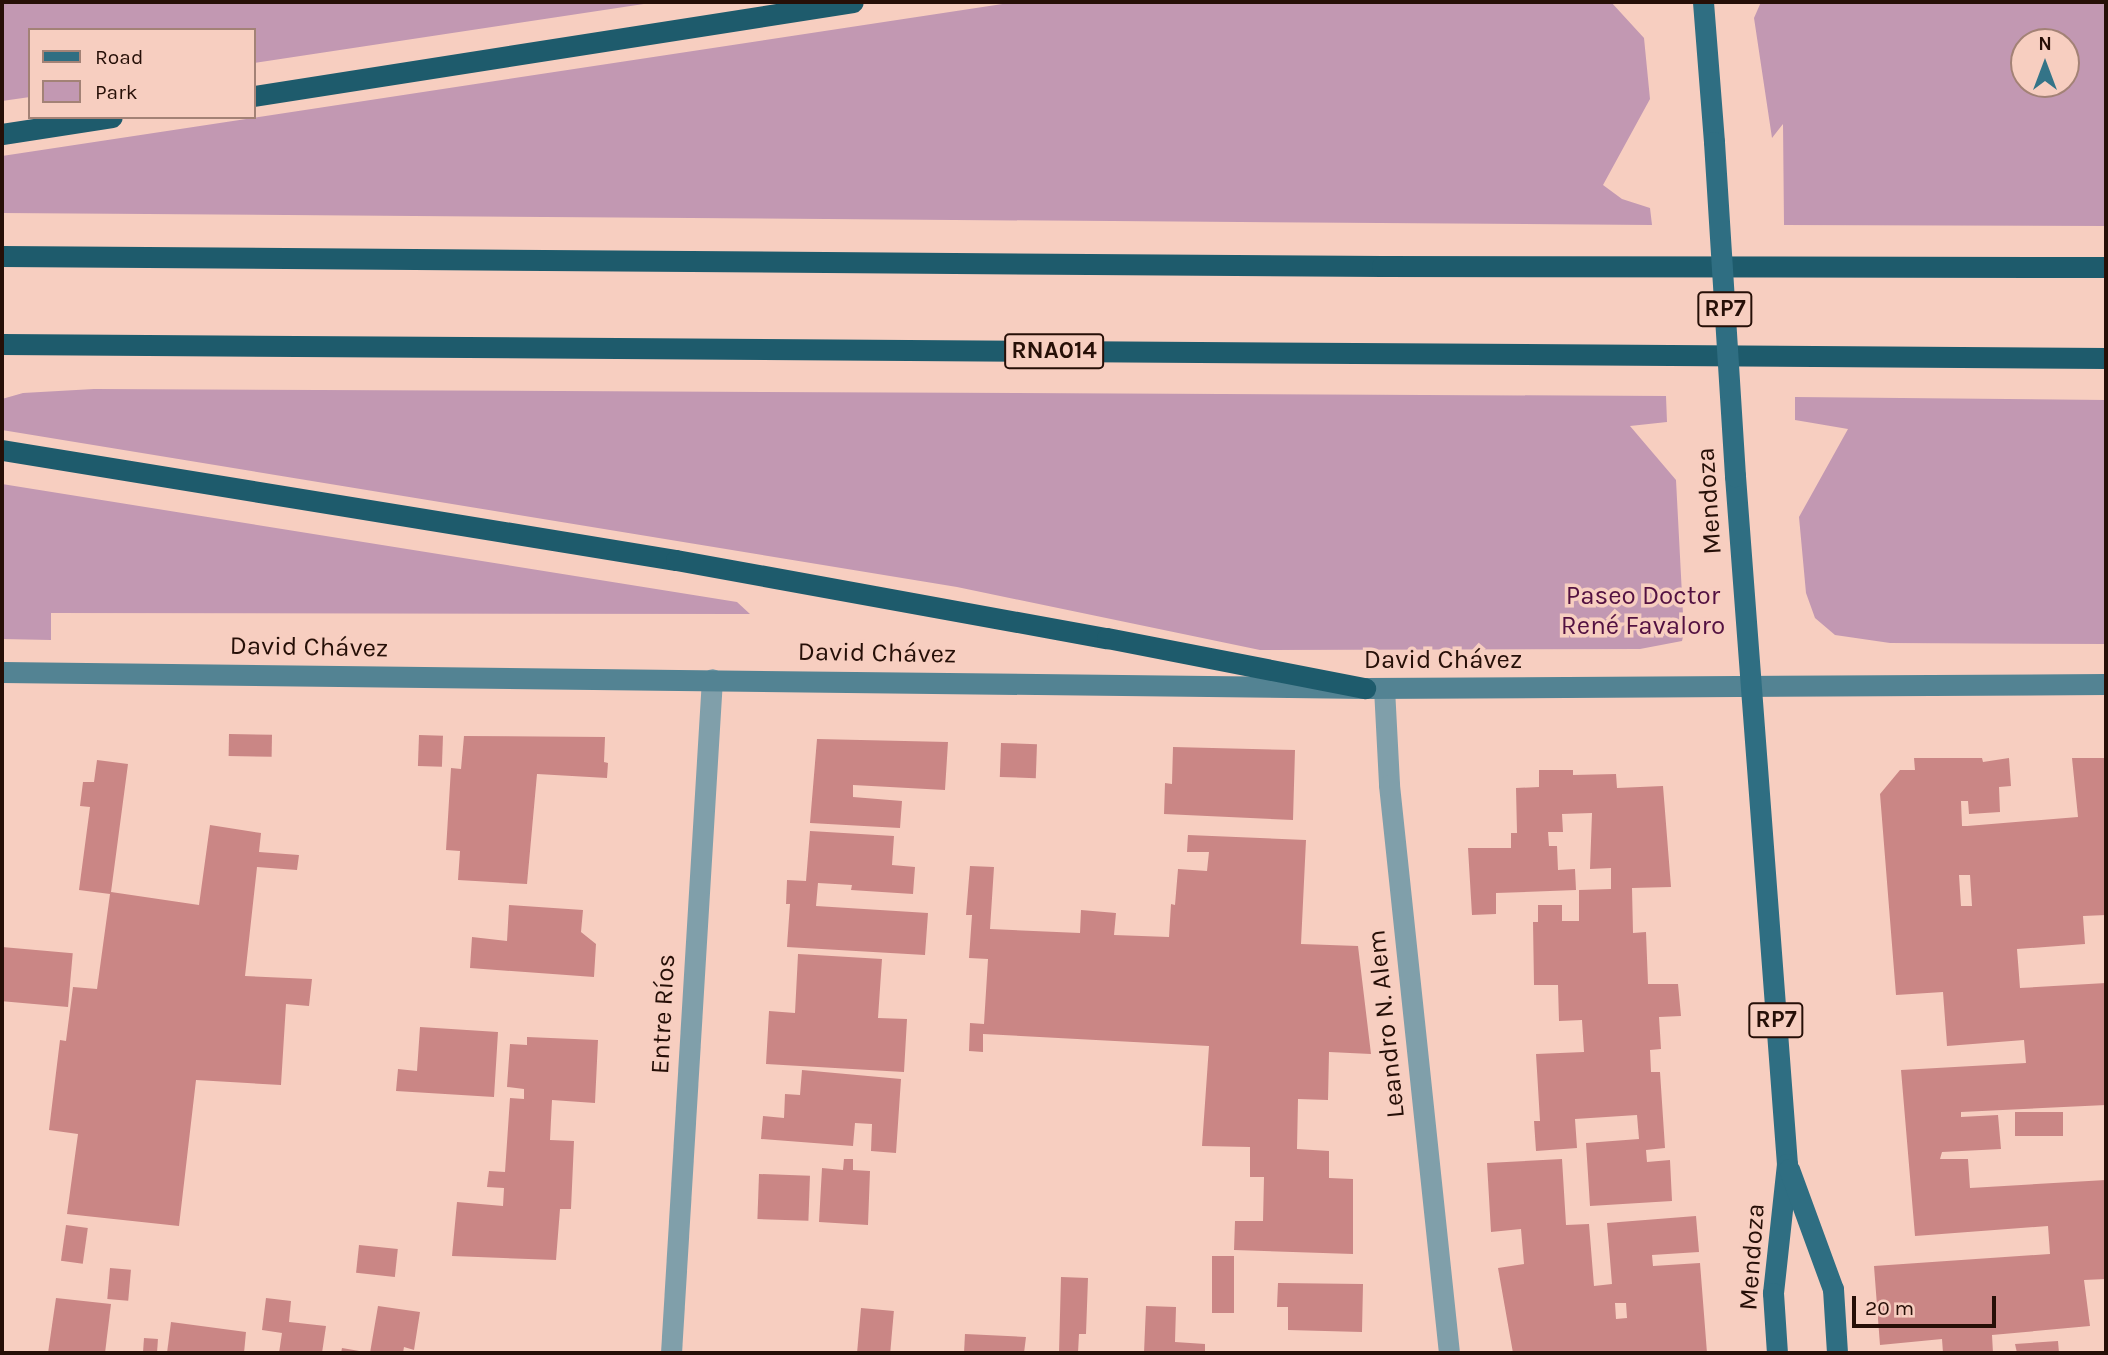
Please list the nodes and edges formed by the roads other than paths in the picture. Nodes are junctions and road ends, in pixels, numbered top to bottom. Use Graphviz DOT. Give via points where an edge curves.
graph roads {
  1 [pos="853,2"];
  2 [pos="1703,2"];
  3 [pos="256,96"];
  4 [pos="99,119"];
  5 [pos="2,134"];
  6 [pos="2,256"];
  7 [pos="2106,267"];
  8 [pos="2,344"];
  9 [pos="2106,358"];
  10 [pos="2,450"];
  11 [pos="2,672"];
  12 [pos="712,679"];
  13 [pos="2106,684"];
  14 [pos="1750,686"];
  15 [pos="1374,688"];
  16 [pos="1787,1164"];
  17 [pos="671,1353"];
  18 [pos="1449,1353"];
  19 [pos="1777,1353"];
  20 [pos="1837,1353"];
  1 -- 3 [label="highway"];
  2 -- 14 [label="main road, Mendoza / RP7, bridge"];
  4 -- 5 [label="highway"];
  6 -- 7 [label="highway"];
  8 -- 9 [label="highway, RNA014"];
  10 -- 15 [label="highway" via="676,559"];
  11 -- 12 [label="street, David Chávez"];
  12 -- 15 [label="street, David Chávez"];
  12 -- 17 [label="street, Entre Ríos"];
  13 -- 14 [label="street, David Chávez"];
  14 -- 15 [label="street, David Chávez"];
  14 -- 16 [label="main road, Mendoza / RP7"];
  15 -- 18 [label="street, Leandro N. Alem" via="1389,785"];
  16 -- 19 [label="main road, Mendoza / RP7" via="1773,1293"];
  16 -- 20 [label="main road, Mendoza / RP7" via="1833,1289"];
}
